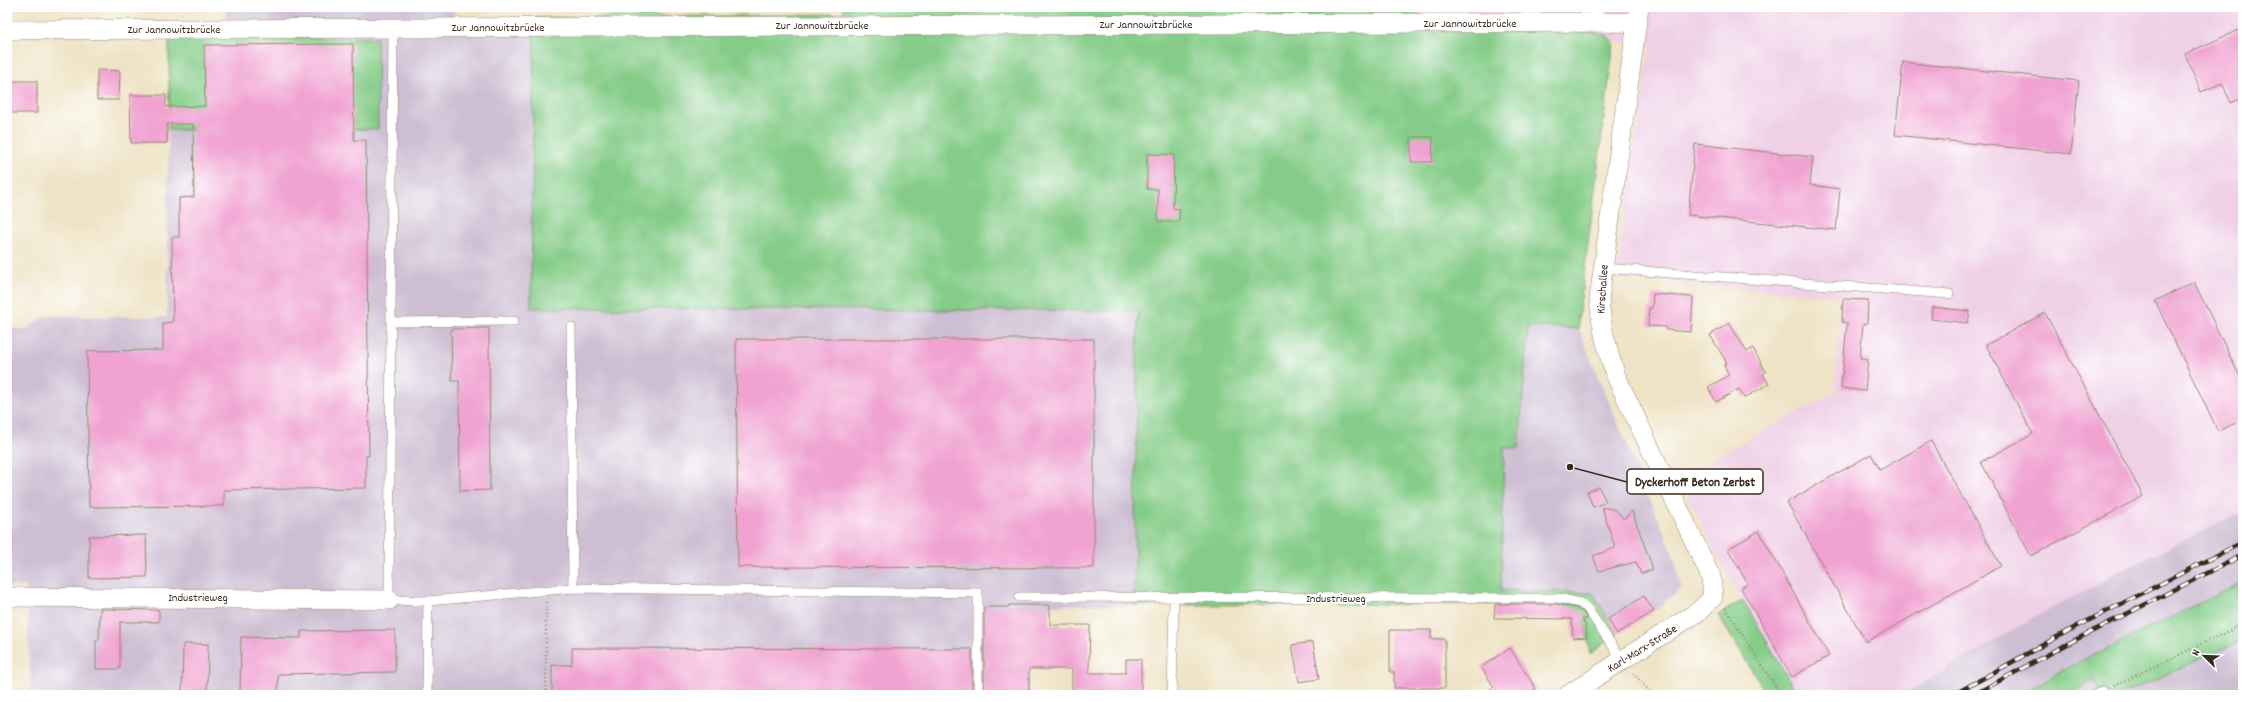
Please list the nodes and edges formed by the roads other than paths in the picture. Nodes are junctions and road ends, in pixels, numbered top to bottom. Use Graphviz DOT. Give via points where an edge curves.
graph roads {
  1 [pos="1638,14"];
  2 [pos="1598,15"];
  3 [pos="392,27"];
  4 [pos="7,30"];
  5 [pos="1603,268"];
  6 [pos="1949,294"];
  7 [pos="514,320"];
  8 [pos="391,322"];
  9 [pos="571,327"];
  10 [pos="573,588"];
  11 [pos="1713,596"];
  12 [pos="7,597"];
  13 [pos="1019,597"];
  14 [pos="1174,598"];
  15 [pos="389,600"];
  16 [pos="428,600"];
  17 [pos="1622,660"];
  18 [pos="427,695"];
  19 [pos="978,695"];
  20 [pos="1172,695"];
  21 [pos="1568,695"];
  1 -- 2 [label="street, Zur Jannowitzbrücke"];
  1 -- 5 [label="street, Kirschallee"];
  2 -- 3 [label="street, Zur Jannowitzbrücke"];
  3 -- 4 [label="street, Zur Jannowitzbrücke"];
  3 -- 8 [label="lane"];
  5 -- 6 [label="lane"];
  5 -- 11 [label="street, Kirschallee" via="1599,299 1600,322 1607,352 1712,577"];
  7 -- 8 [label="lane"];
  8 -- 15 [label="lane"];
  9 -- 10 [label="lane"];
  10 -- 16 [label="lane"];
  10 -- 19 [label="lane" via="978,593"];
  11 -- 17 [label="street, Karl-Marx-Straße" via="1699,611"];
  12 -- 15 [label="street, Industrieweg"];
  13 -- 14 [label="lane, Industrieweg"];
  14 -- 17 [label="lane, Industrieweg" via="1558,598 1580,603 1587,608"];
  14 -- 20 [label="lane"];
  15 -- 16 [label="lane"];
  16 -- 18 [label="lane"];
  17 -- 21 [label="street, Karl-Marx-Straße"];
}
